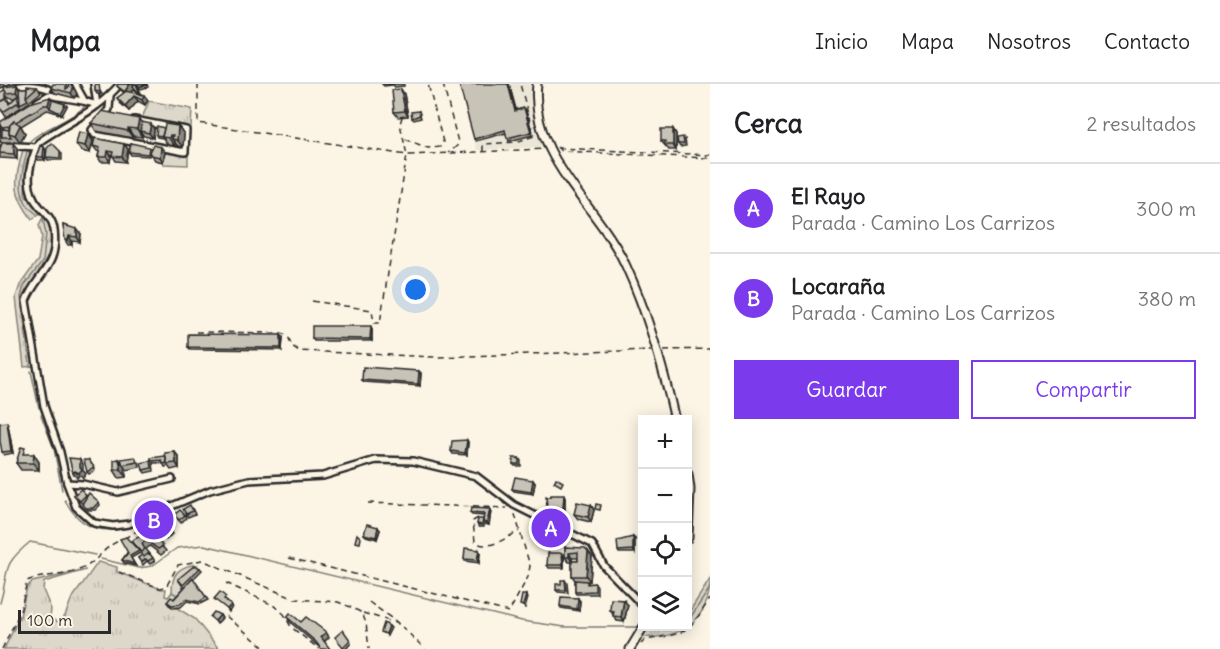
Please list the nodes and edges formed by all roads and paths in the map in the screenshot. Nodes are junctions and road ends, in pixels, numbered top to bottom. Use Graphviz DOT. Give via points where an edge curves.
graph roads {
  1 [pos="54,84"];
  2 [pos="75,84"];
  3 [pos="94,84"];
  4 [pos="198,84"];
  5 [pos="428,84"];
  6 [pos="443,84"];
  7 [pos="520,84"];
  8 [pos="537,84"];
  9 [pos="118,86"];
  10 [pos="0,92"];
  11 [pos="49,92"];
  12 [pos="110,96"];
  13 [pos="84,100"];
  14 [pos="30,105"];
  15 [pos="98,105"];
  16 [pos="105,115"];
  17 [pos="117,117"];
  18 [pos="402,117"];
  19 [pos="129,119"];
  20 [pos="404,139"];
  21 [pos="0,145"];
  22 [pos="37,147"];
  23 [pos="558,147"];
  24 [pos="542,150"];
  25 [pos="561,151"];
  26 [pos="484,152"];
  27 [pos="448,154"];
  28 [pos="710,154"];
  29 [pos="407,155"];
  30 [pos="710,159"];
  31 [pos="312,301"];
  32 [pos="196,332"];
  33 [pos="710,349"];
  34 [pos="647,350"];
  35 [pos="659,350"];
  36 [pos="674,415"];
  37 [pos="172,479"];
  38 [pos="67,483"];
  39 [pos="368,503"];
  40 [pos="514,507"];
  41 [pos="149,516"];
  42 [pos="478,518"];
  43 [pos="520,531"];
  44 [pos="289,558"];
  45 [pos="119,572"];
  46 [pos="226,584"];
  47 [pos="710,599"];
  48 [pos="638,601"];
  49 [pos="369,602"];
  50 [pos="362,613"];
  51 [pos="226,616"];
  52 [pos="399,624"];
  53 [pos="642,631"];
  54 [pos="2,649"];
  55 [pos="266,649"];
  56 [pos="319,649"];
  57 [pos="369,649"];
  58 [pos="425,649"];
  59 [pos="634,649"];
  1 -- 11 [label="street"];
  2 -- 13 [label="street"];
  3 -- 15 [label="street"];
  4 -- 29 [label="path" via="198,123"];
  5 -- 20 [label="path" via="443,142 440,147 428,148"];
  6 -- 27 [label="path" via="458,142"];
  7 -- 26 [label="path" via="534,136 516,142 483,144"];
  8 -- 35 [label="street" via="536,107 558,165 626,265"];
  9 -- 12 [label="street"];
  10 -- 11 [label="street" via="23,85"];
  11 -- 13 [label="street" via="74,101"];
  11 -- 14 [label="street"];
  12 -- 15 [label="street"];
  12 -- 16 [label="street"];
  13 -- 15 [label="street"];
  15 -- 22 [label="street" via="46,137"];
  16 -- 17 [label="street"];
  16 -- 19 [label="street" via="92,133 185,152 186,130"];
  18 -- 20 [label="path"];
  20 -- 29 [label="path"];
  21 -- 22 [label="street"];
  22 -- 38 [label="street" via="29,189 52,222 54,235 49,269 26,301 44,406"];
  23 -- 28 [label="path"];
  24 -- 26 [label="path"];
  25 -- 30 [label="path"];
  26 -- 27 [label="path"];
  27 -- 29 [label="path"];
  29 -- 31 [label="path" via="380,323 374,323 372,310"];
  32 -- 34 [label="path" via="282,333 299,351 398,356"];
  33 -- 35 [label="path"];
  35 -- 36 [label="street"];
  37 -- 38 [label="street" via="118,492"];
  38 -- 41 [label="street" via="76,507 94,523 129,524"];
  39 -- 40 [label="path"];
  40 -- 41 [label="street" via="476,477 413,460 393,459 376,460 323,476 249,480 210,490"];
  40 -- 43 [label="path"];
  40 -- 48 [label="street" via="592,544 604,566"];
  41 -- 54 [label="path" via="145,526 108,545 96,561 78,571 27,582 20,612"];
  42 -- 43 [label="path" via="473,521 473,535 481,546 493,545"];
  43 -- 44 [label="path" via="530,566 528,578 509,612"];
  45 -- 50 [label="path" via="160,588 166,587 178,565 202,560 295,599 338,602"];
  46 -- 56 [label="path" via="273,605 291,627"];
  47 -- 59 [label="path" via="683,633 645,640"];
  49 -- 52 [label="path"];
  50 -- 52 [label="path"];
  50 -- 57 [label="path" via="370,636"];
  51 -- 55 [label="path"];
  52 -- 58 [label="path"];
  53 -- 59 [label="street"];
}
